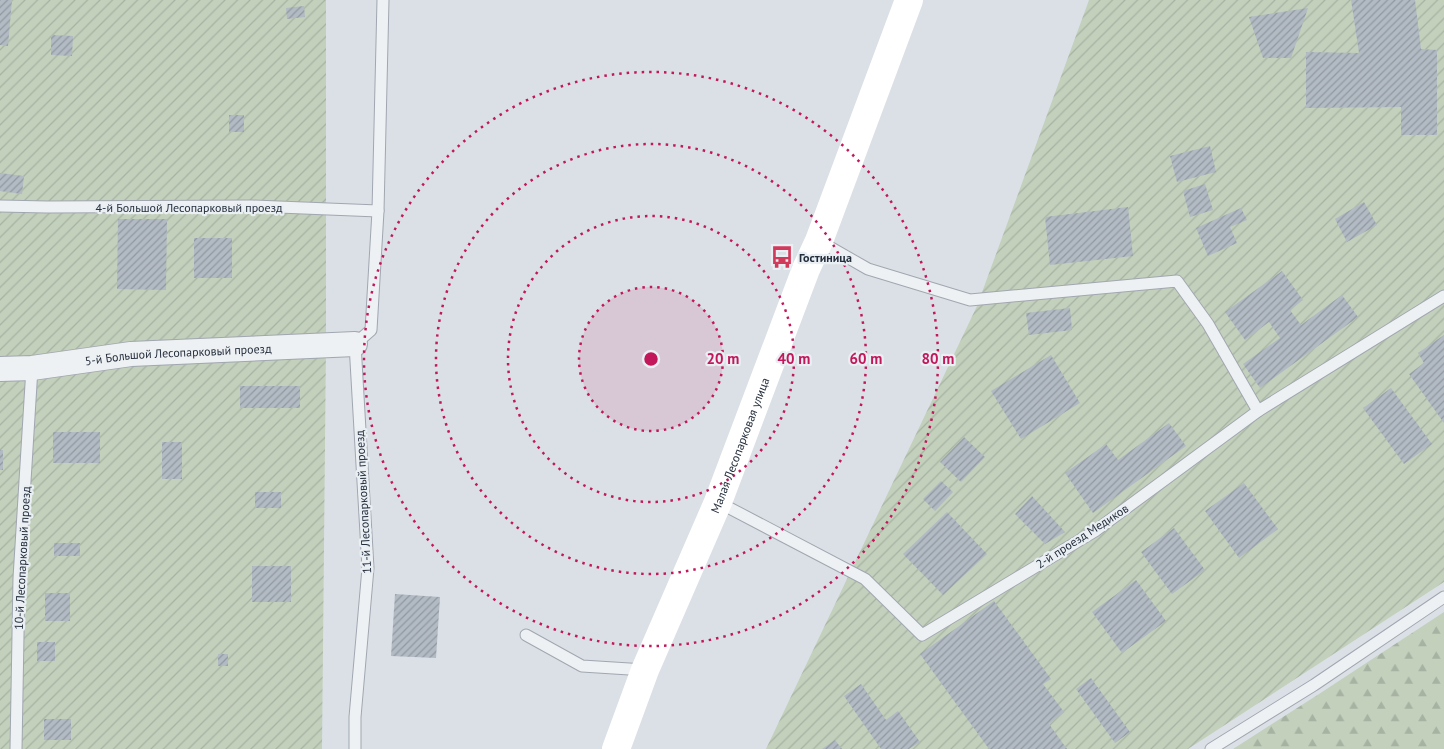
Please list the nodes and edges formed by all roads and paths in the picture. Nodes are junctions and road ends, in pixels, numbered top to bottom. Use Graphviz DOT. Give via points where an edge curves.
graph roads {
  1 [pos="382,0"];
  2 [pos="909,0"];
  3 [pos="0,206"];
  4 [pos="378,212"];
  5 [pos="819,241"];
  6 [pos="1444,296"];
  7 [pos="355,344"];
  8 [pos="0,368"];
  9 [pos="32,368"];
  10 [pos="1258,411"];
  11 [pos="718,502"];
  12 [pos="1444,597"];
  13 [pos="526,634"];
  14 [pos="645,670"];
  15 [pos="16,749"];
  16 [pos="355,749"];
  17 [pos="616,749"];
  18 [pos="1211,749"];
  1 -- 4 [label="lane"];
  2 -- 5 [label="street, Малая Лесопарковая улица"];
  3 -- 4 [label="lane, 4-й Большой Лесопарковый проезд" via="252,206"];
  4 -- 7 [label="lane" via="371,330"];
  5 -- 10 [label="lane" via="868,269 970,300 1176,281 1208,324"];
  5 -- 11 [label="street, Малая Лесопарковая улица"];
  6 -- 10 [label="lane, 2-й проезд Медиков"];
  7 -- 9 [label="street, 5-й Большой Лесопарковый проезд" via="132,354"];
  7 -- 16 [label="lane, 11-й Лесопарковый проезд" via="368,568"];
  8 -- 9 [label="street, 5-й Большой Лесопарковый проезд"];
  9 -- 15 [label="lane, 10-й Лесопарковый проезд" via="19,578"];
  10 -- 11 [label="lane, 2-й проезд Медиков" via="1095,531 922,634 865,579"];
  11 -- 14 [label="street, Малая Лесопарковая улица"];
  12 -- 18 [label="lane" via="1314,685"];
  13 -- 14 [label="lane" via="582,666"];
  14 -- 17 [label="street, Малая Лесопарковая улица"];
}
